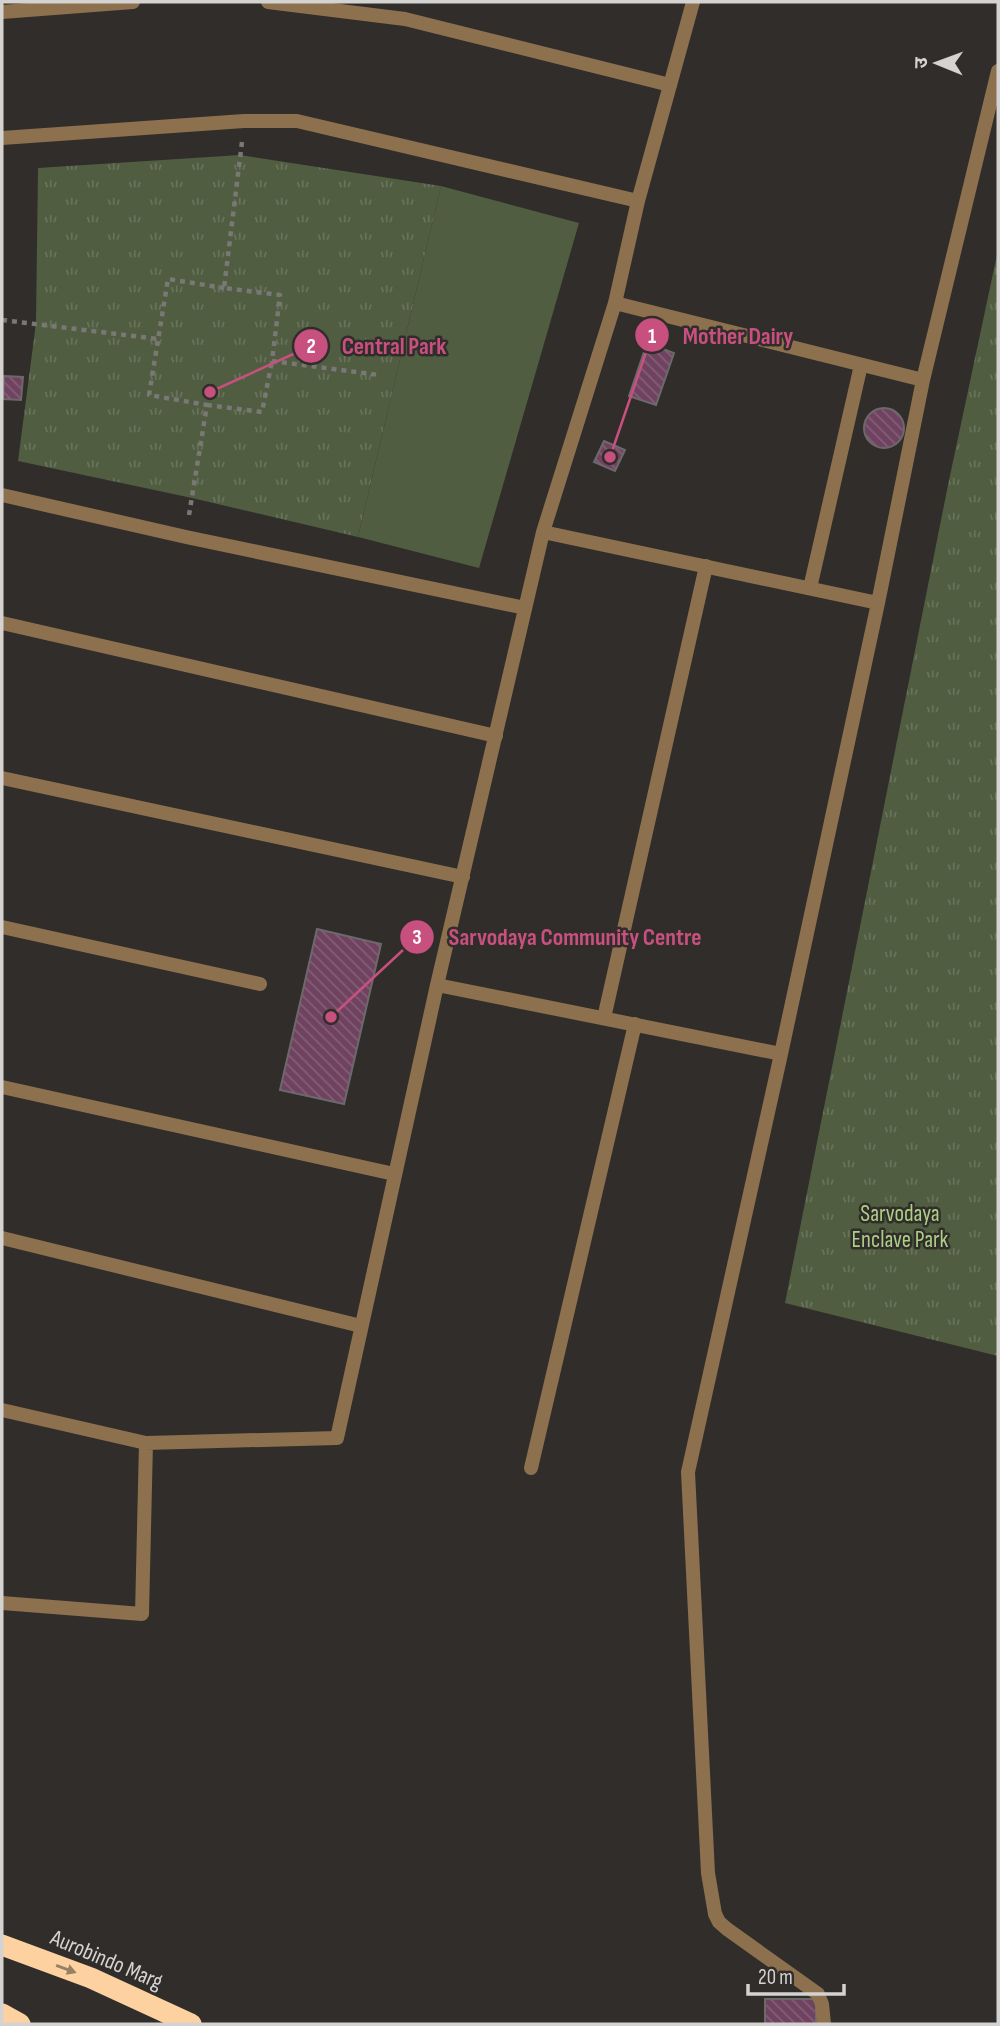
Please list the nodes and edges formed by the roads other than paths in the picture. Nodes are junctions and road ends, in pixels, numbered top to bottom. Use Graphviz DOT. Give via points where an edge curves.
graph roads {
  1 [pos="133,2"];
  2 [pos="268,2"];
  3 [pos="693,2"];
  4 [pos="2,12"];
  5 [pos="998,71"];
  6 [pos="670,85"];
  7 [pos="2,138"];
  8 [pos="638,201"];
  9 [pos="615,303"];
  10 [pos="861,365"];
  11 [pos="923,380"];
  12 [pos="2,495"];
  13 [pos="543,532"];
  14 [pos="706,566"];
  15 [pos="810,588"];
  16 [pos="878,603"];
  17 [pos="525,608"];
  18 [pos="2,623"];
  19 [pos="496,736"];
  20 [pos="2,778"];
  21 [pos="463,877"];
  22 [pos="2,927"];
  23 [pos="260,984"];
  24 [pos="437,985"];
  25 [pos="604,1018"];
  26 [pos="635,1024"];
  27 [pos="781,1054"];
  28 [pos="2,1087"];
  29 [pos="394,1174"];
  30 [pos="2,1238"];
  31 [pos="361,1326"];
  32 [pos="2,1410"];
  33 [pos="146,1443"];
  34 [pos="531,1468"];
  35 [pos="2,1603"];
  36 [pos="2,1945"];
  37 [pos="2,2014"];
  38 [pos="20,2024"];
  39 [pos="191,2024"];
  40 [pos="824,2024"];
  1 -- 4 [label="street"];
  2 -- 6 [label="street" via="405,19"];
  3 -- 6 [label="street"];
  5 -- 11 [label="street"];
  6 -- 8 [label="street"];
  7 -- 8 [label="street" via="297,121"];
  8 -- 9 [label="street"];
  9 -- 10 [label="street"];
  9 -- 13 [label="street"];
  10 -- 11 [label="street"];
  10 -- 15 [label="street"];
  11 -- 16 [label="street"];
  12 -- 17 [label="street"];
  13 -- 14 [label="street"];
  13 -- 17 [label="street"];
  14 -- 15 [label="street"];
  14 -- 25 [label="street"];
  15 -- 16 [label="street"];
  16 -- 27 [label="street"];
  17 -- 19 [label="street"];
  18 -- 19 [label="street"];
  19 -- 21 [label="street"];
  20 -- 21 [label="street"];
  21 -- 24 [label="street"];
  22 -- 23 [label="street"];
  24 -- 25 [label="street"];
  24 -- 29 [label="street"];
  25 -- 26 [label="street"];
  26 -- 27 [label="street"];
  26 -- 34 [label="street"];
  27 -- 40 [label="street" via="688,1472 708,1873 715,1914 727,1930 818,1994"];
  28 -- 29 [label="street"];
  29 -- 31 [label="street"];
  30 -- 31 [label="street"];
  31 -- 33 [label="street" via="337,1438"];
  32 -- 33 [label="street"];
  33 -- 35 [label="street" via="142,1614"];
  36 -- 39 [label="highway, Aurobindo Marg, one-way" via="91,1978"];
  37 -- 38 [label="highway"];
}
